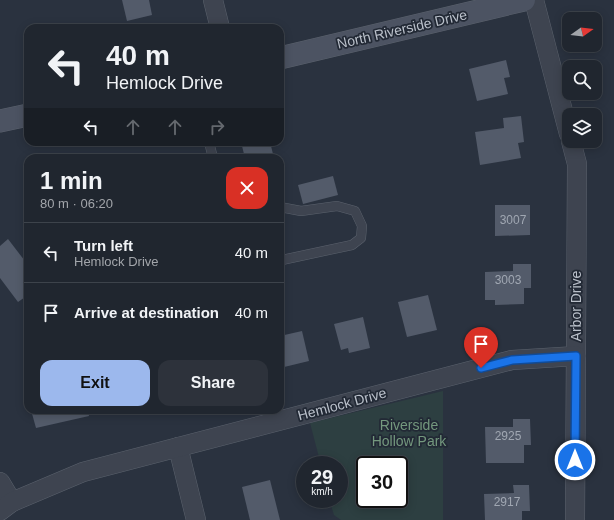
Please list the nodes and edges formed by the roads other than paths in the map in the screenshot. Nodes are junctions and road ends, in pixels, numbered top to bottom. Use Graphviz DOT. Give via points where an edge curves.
graph roads {
  1 [pos="213,0"];
  2 [pos="524,0"];
  3 [pos="534,0"];
  4 [pos="219,24"];
  5 [pos="284,57"];
  6 [pos="562,108"];
  7 [pos="24,116"];
  8 [pos="0,121"];
  9 [pos="573,148"];
  10 [pos="284,208"];
  11 [pos="284,260"];
  12 [pos="576,356"];
  13 [pos="178,447"];
  14 [pos="0,482"];
  15 [pos="6,506"];
  16 [pos="196,520"];
  17 [pos="575,520"];
  1 -- 4 [label="street"];
  2 -- 5 [label="street, North Riverside Drive"];
  3 -- 6 [label="street"];
  7 -- 8 [label="street"];
  9 -- 12 [label="street, Arbor Drive" via="577,164"];
  10 -- 11 [label="lane" via="301,211 337,206 354,211 362,226 360,238 352,245"];
  12 -- 13 [label="street, Hemlock Drive" via="512,360"];
  12 -- 17 [label="street, Arbor Drive"];
  13 -- 15 [label="street, Hemlock Drive" via="83,472"];
  13 -- 16 [label="street"];
  14 -- 15 [label="street"];
}
